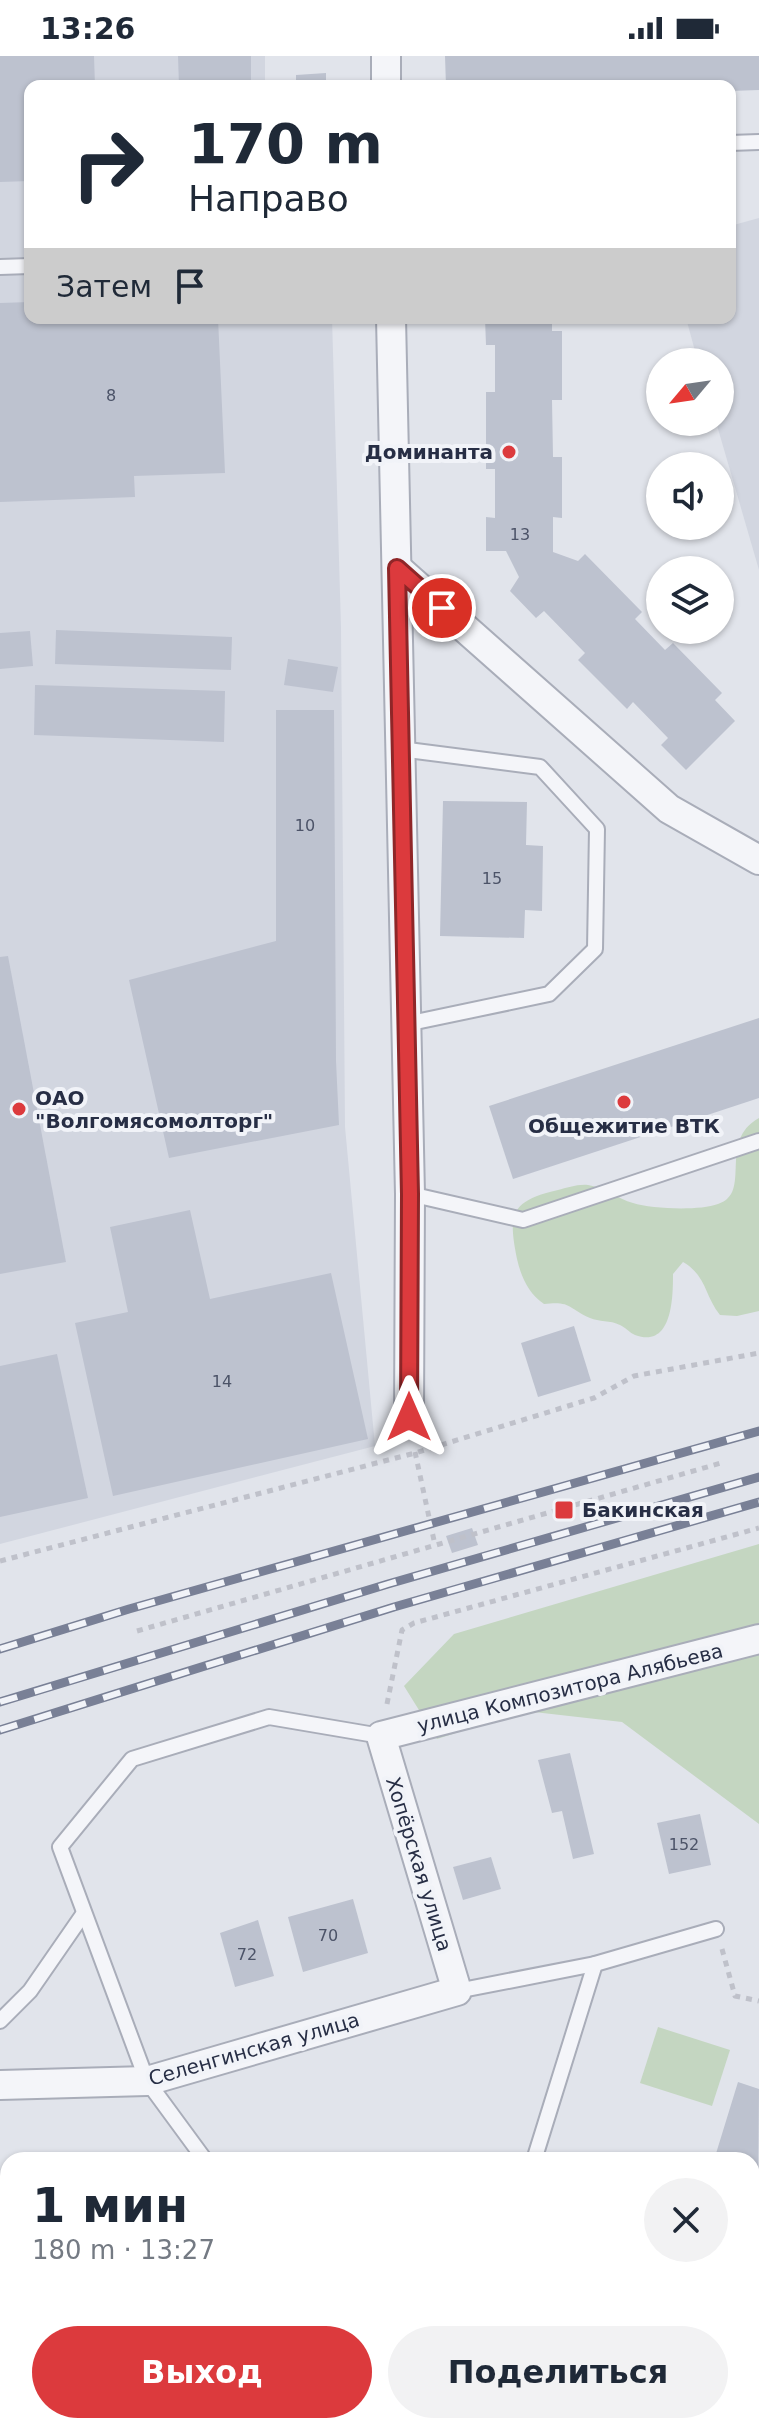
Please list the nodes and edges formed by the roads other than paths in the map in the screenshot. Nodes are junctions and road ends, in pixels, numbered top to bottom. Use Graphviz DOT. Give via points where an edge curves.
graph roads {
  1 [pos="386,56"];
  2 [pos="386,80"];
  3 [pos="759,142"];
  4 [pos="736,143"];
  5 [pos="24,266"];
  6 [pos="0,267"];
  7 [pos="391,324"];
  8 [pos="397,568"];
  9 [pos="400,749"];
  10 [pos="759,860"];
  11 [pos="406,1024"];
  12 [pos="759,1141"];
  13 [pos="410,1194"];
  14 [pos="409,1417"];
  15 [pos="759,1639"];
  16 [pos="381,1736"];
  17 [pos="84,1913"];
  18 [pos="716,1929"];
  19 [pos="595,1964"];
  20 [pos="457,1991"];
  21 [pos="0,2021"];
  22 [pos="147,2081"];
  23 [pos="0,2085"];
  24 [pos="199,2152"];
  25 [pos="536,2152"];
  1 -- 2 [label="street"];
  3 -- 4 [label="lane"];
  5 -- 6 [label="lane"];
  7 -- 8 [label="street"];
  8 -- 9 [label="street"];
  8 -- 10 [label="street" via="669,809"];
  9 -- 11 [label="street"];
  9 -- 11 [label="lane" via="540,767 597,829 595,949 549,994"];
  11 -- 13 [label="street"];
  12 -- 13 [label="lane" via="523,1220"];
  13 -- 14 [label="street"];
  15 -- 16 [label="street, улица Композитора Алябьева"];
  16 -- 17 [label="lane" via="269,1717 132,1759 60,1847"];
  16 -- 20 [label="street, Хопёрская улица"];
  17 -- 21 [label="lane" via="30,1991"];
  17 -- 22 [label="lane"];
  18 -- 19 [label="lane"];
  19 -- 20 [label="lane"];
  19 -- 25 [label="lane"];
  20 -- 22 [label="street, Селенгинская улица"];
  22 -- 23 [label="street, Селенгинская улица"];
  22 -- 24 [label="lane"];
}
